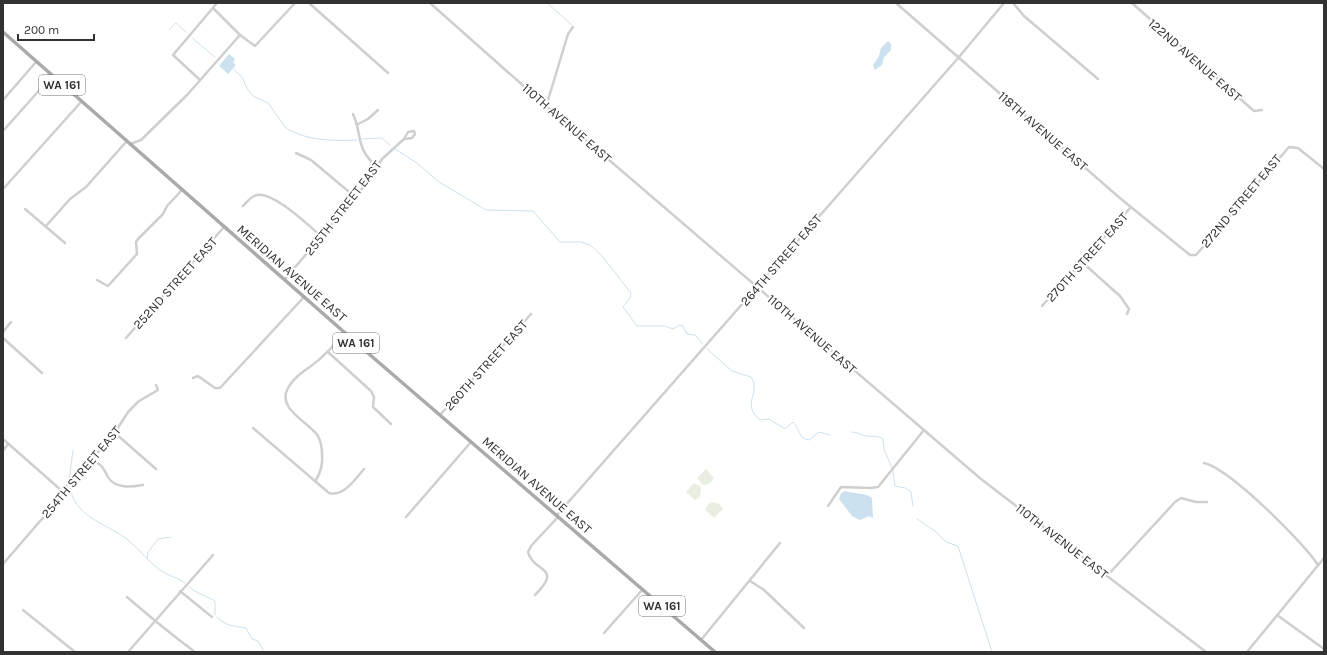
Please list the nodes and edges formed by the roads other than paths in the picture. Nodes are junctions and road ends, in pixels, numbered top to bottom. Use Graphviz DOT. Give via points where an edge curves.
graph roads {
  1 [pos="218,3"];
  2 [pos="295,3"];
  3 [pos="309,3"];
  4 [pos="430,3"];
  5 [pos="896,3"];
  6 [pos="1004,3"];
  7 [pos="1013,3"];
  8 [pos="1132,3"];
  9 [pos="213,8"];
  10 [pos="573,27"];
  11 [pos="3,32"];
  12 [pos="240,36"];
  13 [pos="959,57"];
  14 [pos="36,62"];
  15 [pos="388,73"];
  16 [pos="52,76"];
  17 [pos="1098,79"];
  18 [pos="200,80"];
  19 [pos="3,100"];
  20 [pos="81,102"];
  21 [pos="545,105"];
  22 [pos="378,110"];
  23 [pos="1262,110"];
  24 [pos="353,114"];
  25 [pos="358,124"];
  26 [pos="3,131"];
  27 [pos="404,139"];
  28 [pos="127,143"];
  29 [pos="296,153"];
  30 [pos="376,166"];
  31 [pos="1324,170"];
  32 [pos="4,188"];
  33 [pos="182,190"];
  34 [pos="354,196"];
  35 [pos="243,206"];
  36 [pos="1131,207"];
  37 [pos="25,209"];
  38 [pos="46,226"];
  39 [pos="224,227"];
  40 [pos="321,236"];
  41 [pos="66,243"];
  42 [pos="1193,256"];
  43 [pos="1082,262"];
  44 [pos="284,279"];
  45 [pos="97,280"];
  46 [pos="757,287"];
  47 [pos="304,297"];
  48 [pos="1042,306"];
  49 [pos="531,314"];
  50 [pos="1127,314"];
  51 [pos="11,322"];
  52 [pos="3,332"];
  53 [pos="345,332"];
  54 [pos="3,338"];
  55 [pos="126,338"];
  56 [pos="328,352"];
  57 [pos="42,373"];
  58 [pos="193,378"];
  59 [pos="156,385"];
  60 [pos="440,415"];
  61 [pos="391,424"];
  62 [pos="253,428"];
  63 [pos="924,430"];
  64 [pos="115,433"];
  65 [pos="3,439"];
  66 [pos="471,442"];
  67 [pos="8,444"];
  68 [pos="3,451"];
  69 [pos="90,460"];
  70 [pos="1204,463"];
  71 [pos="156,469"];
  72 [pos="364,469"];
  73 [pos="316,480"];
  74 [pos="143,485"];
  75 [pos="62,491"];
  76 [pos="1206,502"];
  77 [pos="828,506"];
  78 [pos="558,516"];
  79 [pos="406,518"];
  80 [pos="780,543"];
  81 [pos="213,555"];
  82 [pos="1324,558"];
  83 [pos="3,564"];
  84 [pos="1318,565"];
  85 [pos="1107,576"];
  86 [pos="750,581"];
  87 [pos="643,589"];
  88 [pos="180,591"];
  89 [pos="534,595"];
  90 [pos="127,597"];
  91 [pos="23,610"];
  92 [pos="1278,615"];
  93 [pos="212,616"];
  94 [pos="154,621"];
  95 [pos="804,628"];
  96 [pos="604,633"];
  97 [pos="701,640"];
  98 [pos="1324,650"];
  99 [pos="75,652"];
  100 [pos="128,652"];
  101 [pos="195,652"];
  102 [pos="715,652"];
  103 [pos="1206,652"];
  104 [pos="1247,652"];
  1 -- 9 [label="street"];
  2 -- 12 [label="street" via="256,46"];
  3 -- 15 [label="street"];
  4 -- 21 [label="street, 110TH AVENUE EAST"];
  5 -- 13 [label="street, 118TH AVENUE EAST"];
  6 -- 13 [label="street, 264TH STREET EAST"];
  7 -- 17 [label="street" via="1024,16"];
  8 -- 23 [label="street, 122ND AVENUE EAST" via="1254,111"];
  9 -- 12 [label="street"];
  9 -- 18 [label="street" via="173,55"];
  10 -- 21 [label="street" via="568,34"];
  11 -- 14 [label="main road, MERIDIAN AVENUE EAST / WA 161"];
  12 -- 18 [label="street"];
  13 -- 36 [label="street, 118TH AVENUE EAST"];
  13 -- 46 [label="street, 264TH STREET EAST"];
  14 -- 16 [label="main road, MERIDIAN AVENUE EAST / WA 161"];
  14 -- 19 [label="street"];
  16 -- 20 [label="main road, MERIDIAN AVENUE EAST / WA 161"];
  16 -- 26 [label="street"];
  18 -- 28 [label="street" via="144,137 135,143"];
  20 -- 28 [label="main road, MERIDIAN AVENUE EAST / WA 161"];
  20 -- 32 [label="street"];
  21 -- 46 [label="street, 110TH AVENUE EAST"];
  22 -- 25 [label="street"];
  24 -- 25 [label="street"];
  25 -- 30 [label="street" via="362,150"];
  27 -- 30 [label="street, 255TH STREET EAST"];
  28 -- 33 [label="main road, MERIDIAN AVENUE EAST / WA 161"];
  28 -- 38 [label="street"];
  29 -- 34 [label="street" via="311,160"];
  30 -- 34 [label="street, 255TH STREET EAST" via="368,181"];
  31 -- 42 [label="street, 272ND STREET EAST" via="1298,148 1290,146"];
  33 -- 39 [label="main road, MERIDIAN AVENUE EAST / WA 161"];
  33 -- 45 [label="street" via="163,214 138,238 136,254 114,281 108,286"];
  34 -- 40 [label="street, 255TH STREET EAST"];
  35 -- 40 [label="street" via="255,195 270,197"];
  36 -- 42 [label="street, 118TH AVENUE EAST"];
  36 -- 43 [label="street, 270TH STREET EAST"];
  37 -- 38 [label="street"];
  38 -- 41 [label="street"];
  39 -- 44 [label="main road, MERIDIAN AVENUE EAST / WA 161"];
  39 -- 55 [label="street, 252ND STREET EAST"];
  40 -- 44 [label="street, 255TH STREET EAST"];
  43 -- 48 [label="street, 270TH STREET EAST"];
  43 -- 50 [label="street" via="1124,300 1129,310"];
  44 -- 47 [label="main road, MERIDIAN AVENUE EAST / WA 161"];
  46 -- 63 [label="street, 110TH AVENUE EAST"];
  46 -- 78 [label="street, 264TH STREET EAST"];
  47 -- 53 [label="main road, MERIDIAN AVENUE EAST / WA 161"];
  47 -- 58 [label="street" via="224,384 217,388 200,376"];
  49 -- 60 [label="street, 260TH STREET EAST"];
  51 -- 52 [label="street"];
  53 -- 56 [label="street"];
  53 -- 60 [label="main road, MERIDIAN AVENUE EAST / WA 161"];
  54 -- 57 [label="street"];
  56 -- 61 [label="street" via="372,393 373,408"];
  56 -- 73 [label="street" via="295,380 285,398 289,408 320,440 322,465"];
  59 -- 64 [label="street, 254TH STREET EAST" via="158,390 139,401 128,412"];
  60 -- 66 [label="main road, MERIDIAN AVENUE EAST / WA 161"];
  62 -- 73 [label="street" via="311,479"];
  63 -- 77 [label="street" via="878,486 841,487"];
  63 -- 85 [label="street, 110TH AVENUE EAST" via="981,479"];
  64 -- 69 [label="street, 254TH STREET EAST"];
  64 -- 71 [label="street"];
  65 -- 67 [label="street"];
  66 -- 78 [label="main road, MERIDIAN AVENUE EAST / WA 161"];
  66 -- 79 [label="street"];
  67 -- 68 [label="street"];
  67 -- 75 [label="street"];
  69 -- 74 [label="street" via="104,467 109,478 118,484 125,487"];
  69 -- 75 [label="street, 254TH STREET EAST"];
  70 -- 84 [label="street" via="1221,472 1263,506"];
  72 -- 73 [label="street" via="340,493 331,494"];
  75 -- 83 [label="street, 254TH STREET EAST" via="60,498"];
  76 -- 85 [label="street" via="1181,498 1175,502"];
  78 -- 87 [label="main road, MERIDIAN AVENUE EAST / WA 161"];
  78 -- 89 [label="street, 264TH STREET EAST" via="529,549 530,557 548,577 547,582"];
  80 -- 86 [label="street"];
  81 -- 88 [label="street"];
  82 -- 84 [label="street"];
  84 -- 92 [label="street"];
  85 -- 103 [label="street, 110TH AVENUE EAST"];
  86 -- 95 [label="street" via="764,590"];
  86 -- 97 [label="street"];
  87 -- 96 [label="street"];
  87 -- 97 [label="main road, MERIDIAN AVENUE EAST / WA 161"];
  88 -- 93 [label="street"];
  88 -- 94 [label="street"];
  90 -- 94 [label="street"];
  91 -- 99 [label="street"];
  92 -- 98 [label="street"];
  92 -- 104 [label="street"];
  94 -- 100 [label="street"];
  94 -- 101 [label="street"];
  97 -- 102 [label="main road, MERIDIAN AVENUE EAST / WA 161"];
}
